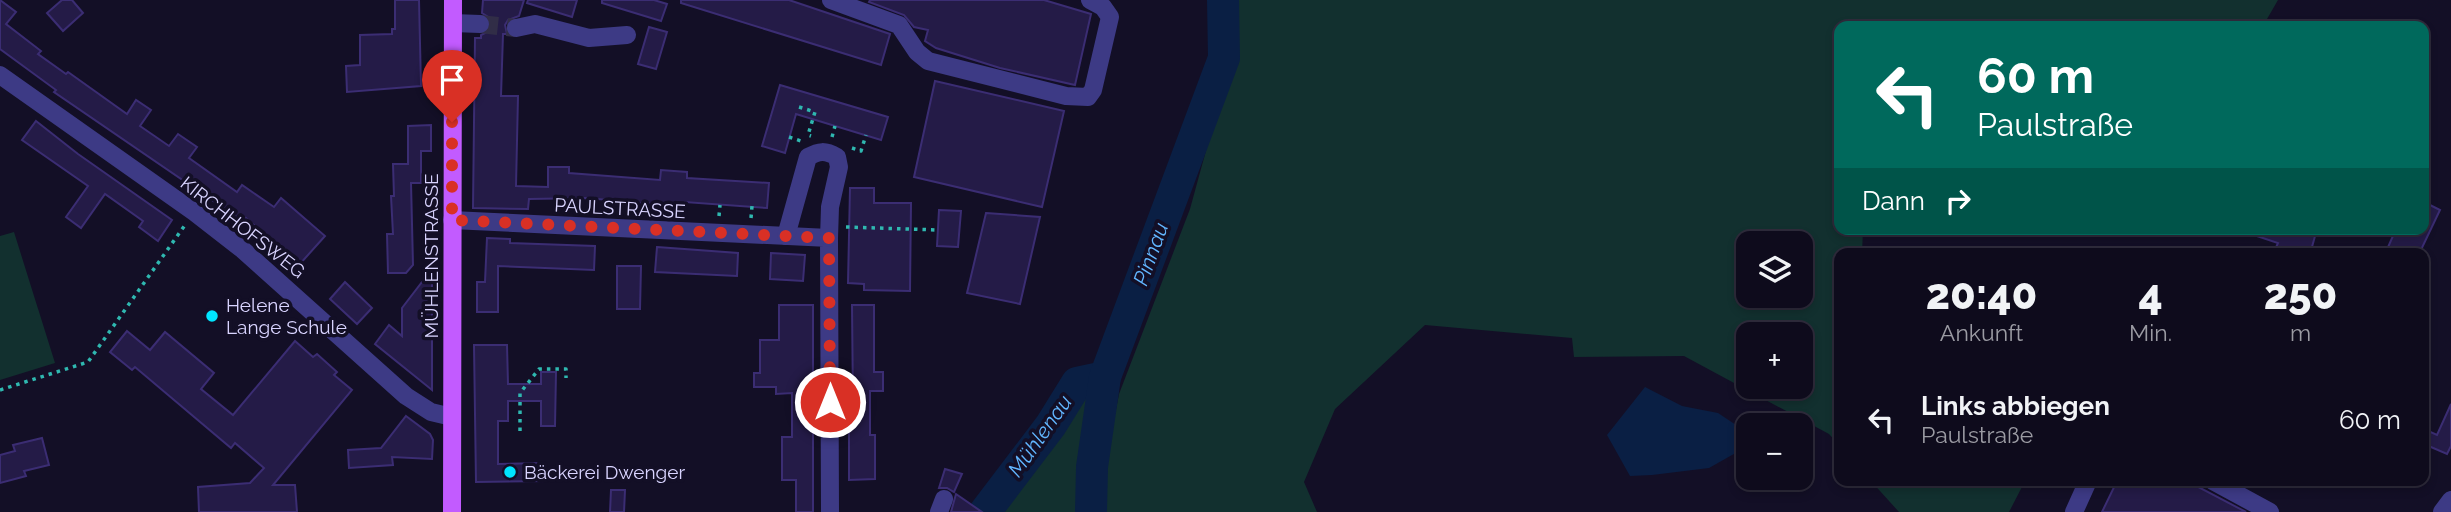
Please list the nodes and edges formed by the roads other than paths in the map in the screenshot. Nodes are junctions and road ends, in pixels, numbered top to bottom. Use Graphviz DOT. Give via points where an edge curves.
graph roads {
  1 [pos="453,0"];
  2 [pos="831,0"];
  3 [pos="1090,0"];
  4 [pos="453,23"];
  5 [pos="480,24"];
  6 [pos="516,28"];
  7 [pos="627,35"];
  8 [pos="0,75"];
  9 [pos="452,220"];
  10 [pos="829,232"];
  11 [pos="786,236"];
  12 [pos="452,417"];
  13 [pos="2086,486"];
  14 [pos="2222,486"];
  15 [pos="2451,500"];
  16 [pos="452,512"];
  17 [pos="831,512"];
  18 [pos="2074,512"];
  19 [pos="2270,512"];
  20 [pos="2442,512"];
  1 -- 4 [label="main road, MÜHLENSTRASSE"];
  2 -- 3 [label="street" via="899,25 928,61 1083,98 1093,90 1110,17"];
  4 -- 5 [label="street"];
  4 -- 9 [label="main road, MÜHLENSTRASSE"];
  6 -- 7 [label="street" via="535,24 589,38"];
  8 -- 12 [label="street, KIRCHHOFSWEG" via="243,250 406,396 431,412"];
  9 -- 11 [label="street, PAULSTRASSE"];
  9 -- 12 [label="main road, MÜHLENSTRASSE"];
  10 -- 11 [label="street, PAULSTRASSE"];
  10 -- 11 [label="street" via="839,167 837,157 818,151 808,158"];
  10 -- 17 [label="street"];
  12 -- 16 [label="main road, MÜHLENSTRASSE"];
  13 -- 18 [label="street"];
  14 -- 19 [label="street"];
  15 -- 20 [label="street"];
}
